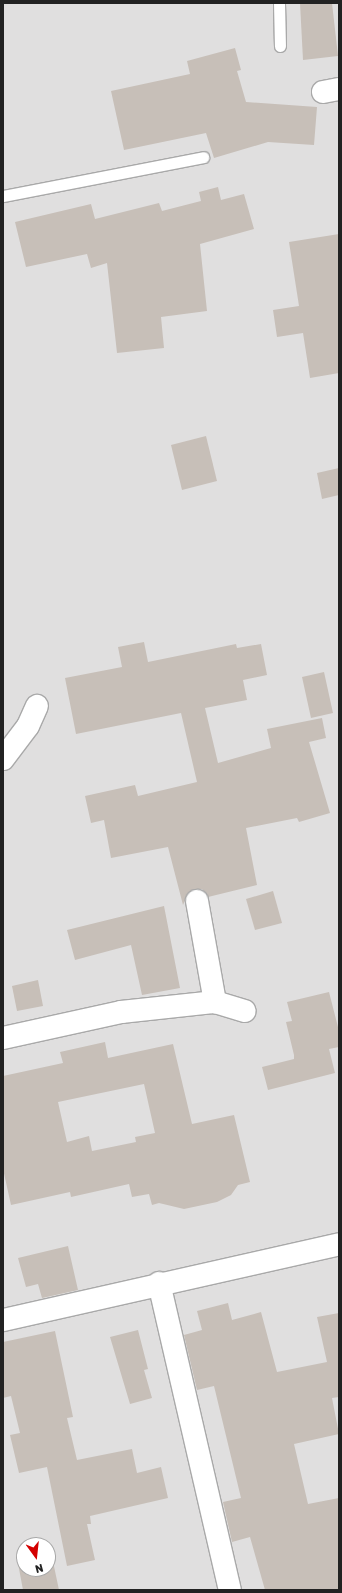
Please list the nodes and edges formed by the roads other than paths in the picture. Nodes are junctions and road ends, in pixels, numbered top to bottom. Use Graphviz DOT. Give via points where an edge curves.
graph roads {
  1 [pos="279,3"];
  2 [pos="280,46"];
  3 [pos="203,158"];
  4 [pos="3,196"];
  5 [pos="36,706"];
  6 [pos="3,760"];
  7 [pos="197,901"];
  8 [pos="215,1002"];
  9 [pos="245,1011"];
  10 [pos="3,1038"];
  11 [pos="339,1244"];
  12 [pos="159,1283"];
  13 [pos="3,1320"];
  14 [pos="230,1590"];
  1 -- 2 [label="lane"];
  3 -- 4 [label="lane"];
  5 -- 6 [label="street" via="28,726"];
  7 -- 8 [label="street"];
  8 -- 9 [label="street"];
  8 -- 10 [label="street" via="121,1012"];
  11 -- 12 [label="street"];
  12 -- 13 [label="street"];
  12 -- 14 [label="street"];
}
